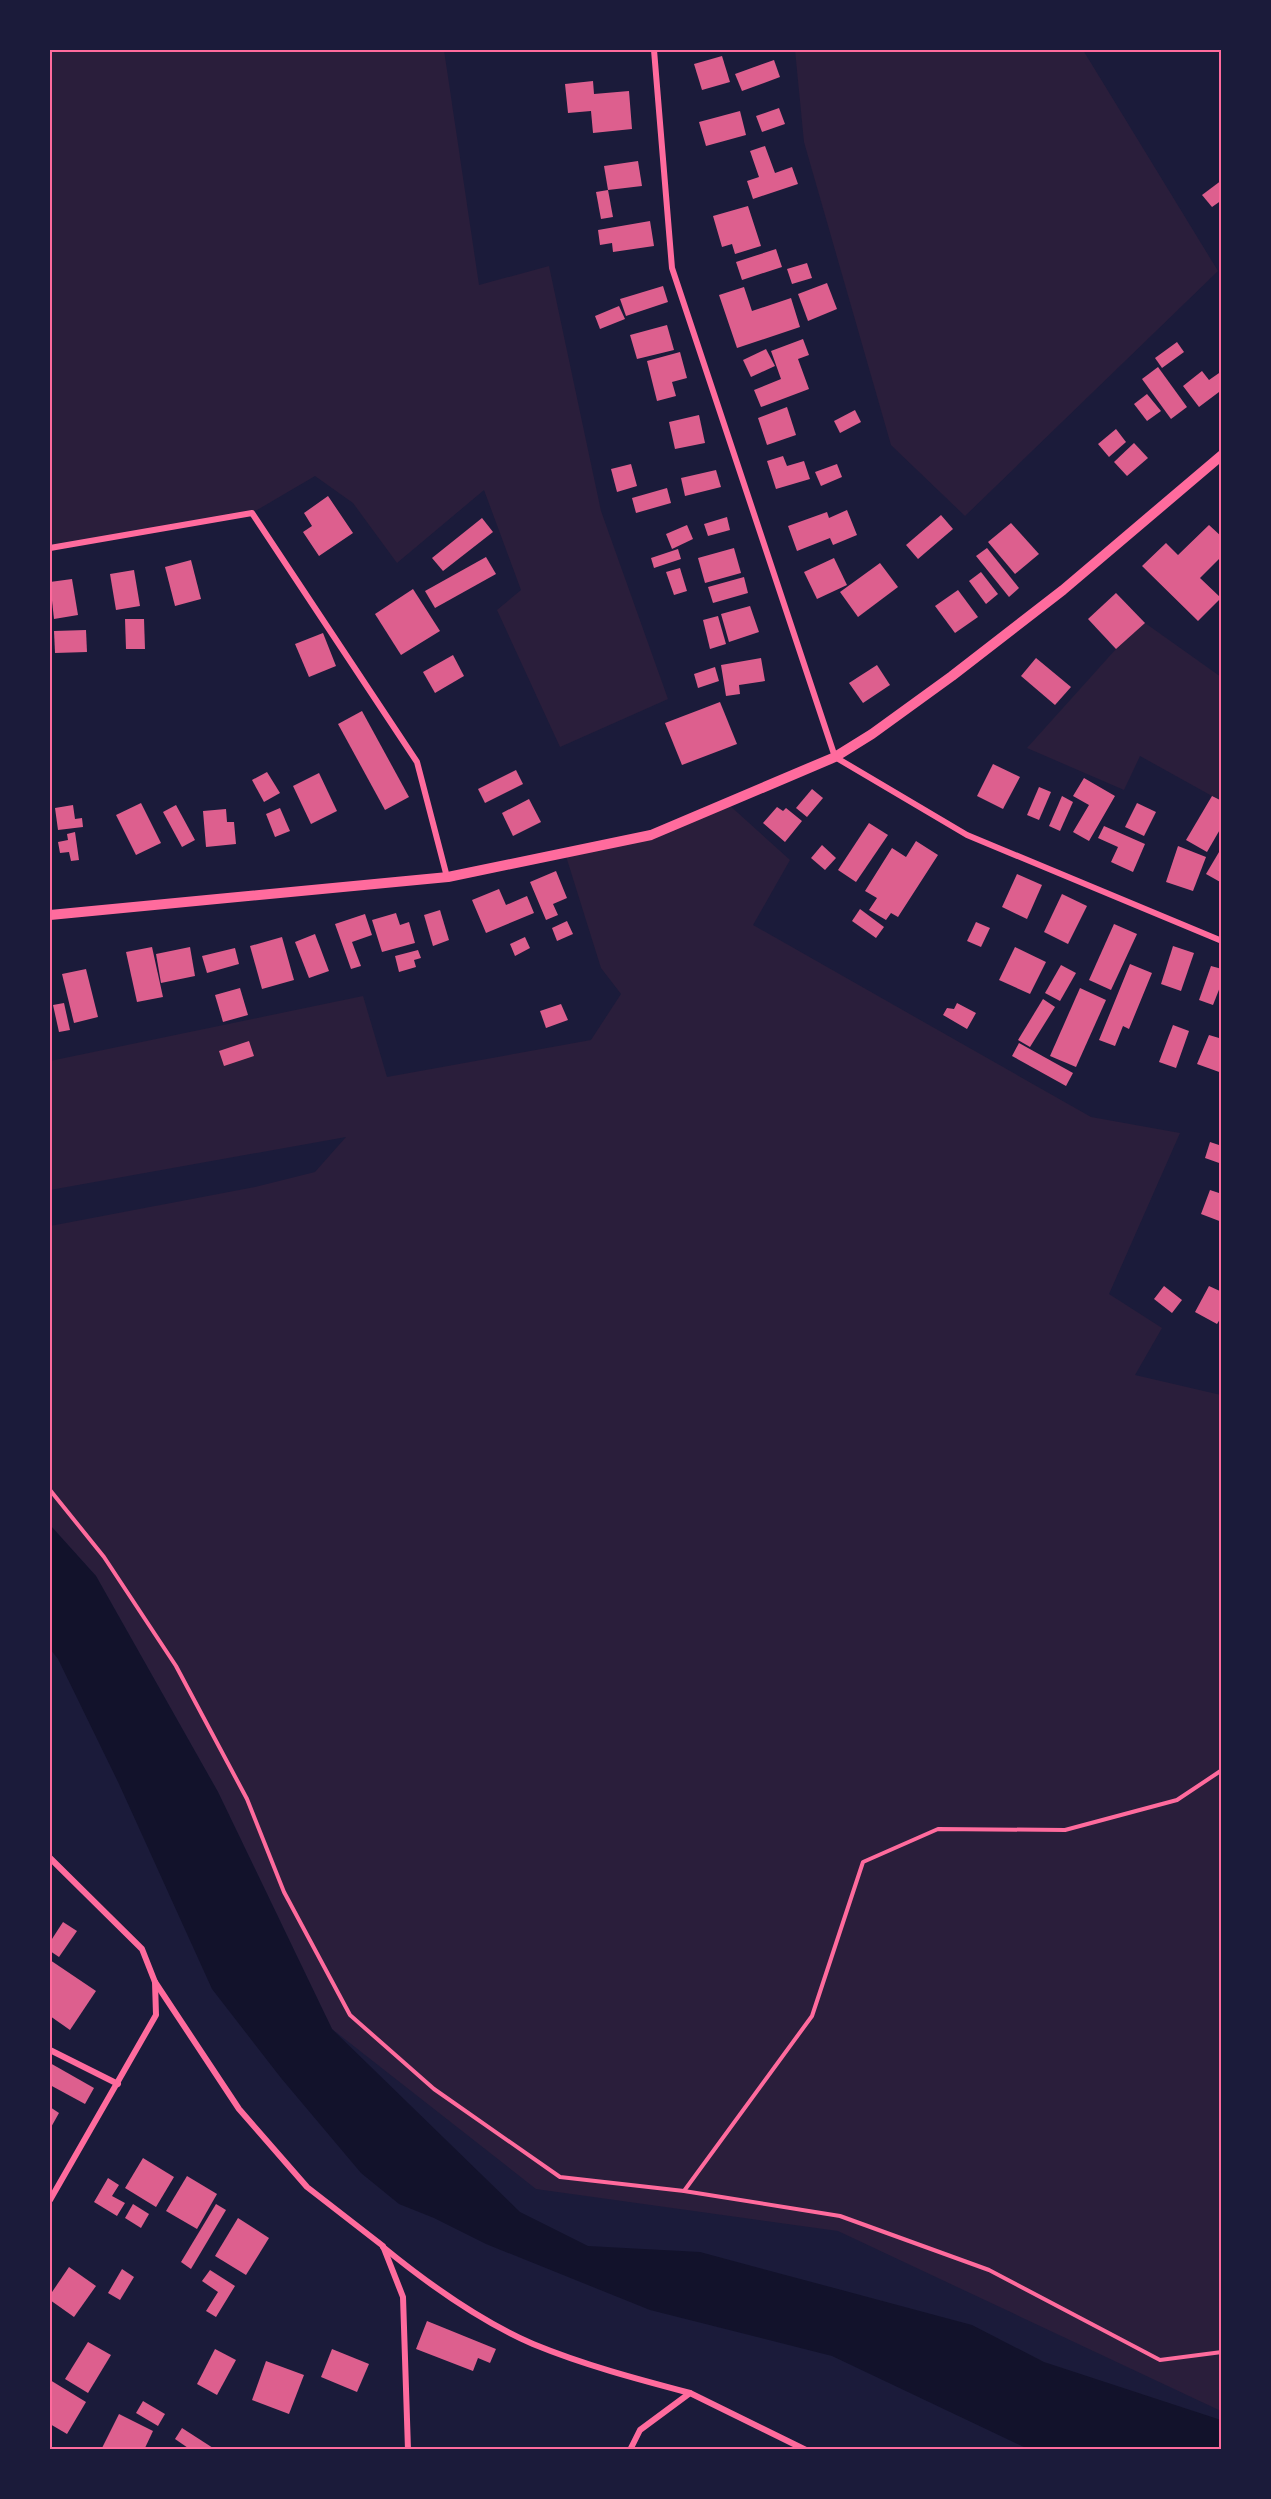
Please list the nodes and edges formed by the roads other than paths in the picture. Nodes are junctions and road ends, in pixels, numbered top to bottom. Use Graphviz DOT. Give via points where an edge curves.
graph roads {
  1 [pos="654,50"];
  2 [pos="1221,454"];
  3 [pos="50,548"];
  4 [pos="835,757"];
  5 [pos="448,878"];
  6 [pos="50,915"];
  7 [pos="1221,941"];
  8 [pos="50,1858"];
  9 [pos="155,1982"];
  10 [pos="50,2050"];
  11 [pos="118,2084"];
  12 [pos="50,2200"];
  13 [pos="383,2246"];
  14 [pos="690,2393"];
  15 [pos="408,2450"];
  16 [pos="630,2450"];
  17 [pos="806,2450"];
  1 -- 4 [label="street" via="672,268"];
  2 -- 4 [label="street" via="1054,597 952,676"];
  3 -- 5 [label="street" via="252,513 417,762"];
  4 -- 5 [label="street" via="651,835"];
  4 -- 7 [label="street" via="967,835"];
  5 -- 6 [label="street"];
  8 -- 9 [label="street" via="142,1949"];
  9 -- 11 [label="street" via="156,2015"];
  9 -- 13 [label="street" via="239,2109 307,2187"];
  10 -- 11 [label="street"];
  11 -- 12 [label="street"];
  13 -- 14 [label="street" via="424,2280 531,2343 593,2366"];
  13 -- 15 [label="street" via="404,2297"];
  14 -- 16 [label="street" via="640,2430"];
  14 -- 17 [label="street"];
}
